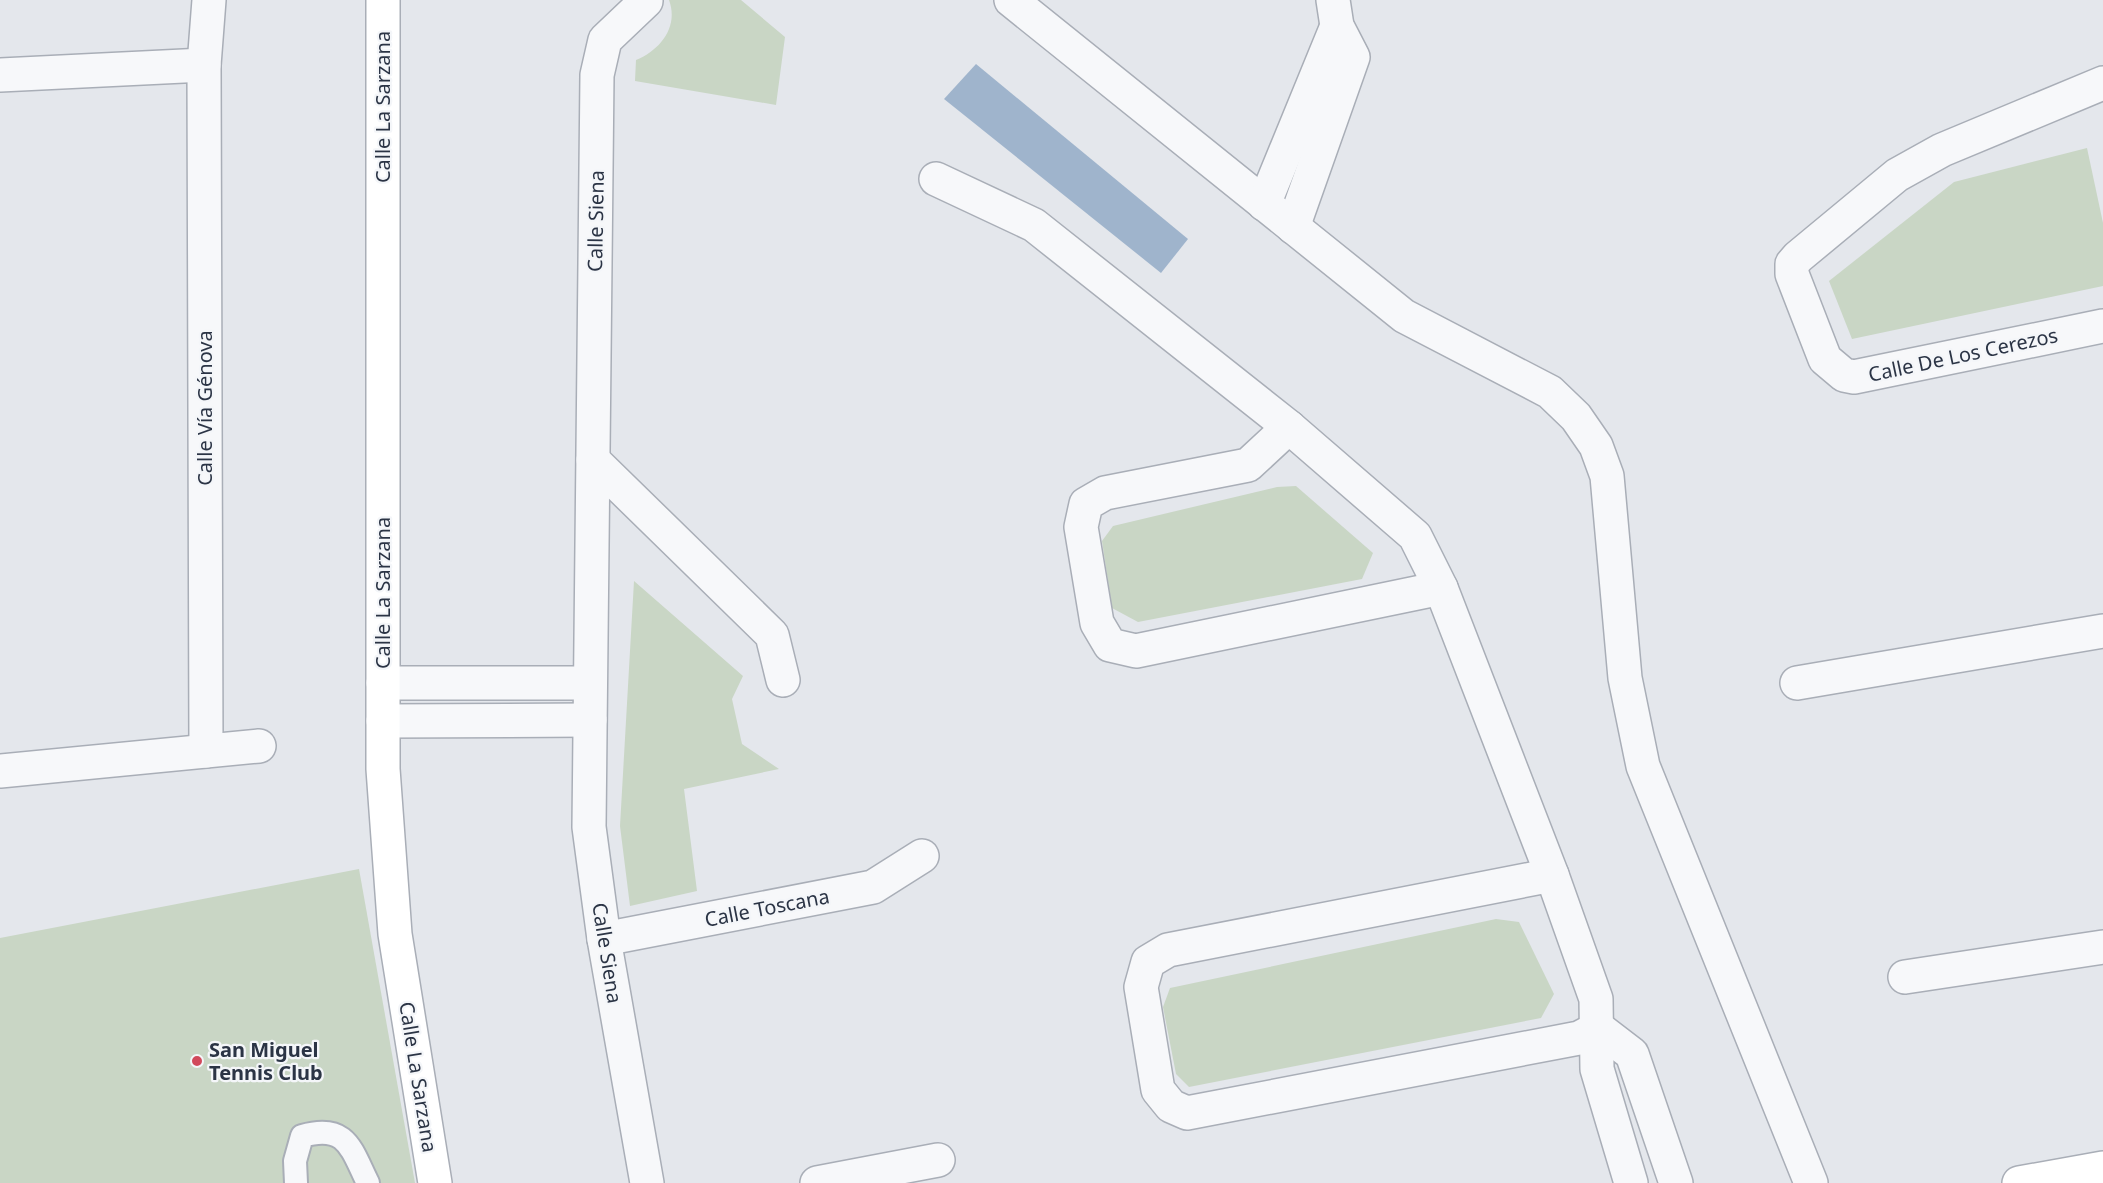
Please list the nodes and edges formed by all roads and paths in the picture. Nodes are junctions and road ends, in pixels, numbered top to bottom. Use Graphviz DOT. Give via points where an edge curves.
graph roads {
  1 [pos="209,0"];
  2 [pos="383,0"];
  3 [pos="1011,0"];
  4 [pos="646,1"];
  5 [pos="1335,13"];
  6 [pos="204,65"];
  7 [pos="0,75"];
  8 [pos="2103,83"];
  9 [pos="936,179"];
  10 [pos="1264,204"];
  11 [pos="1293,227"];
  12 [pos="2103,326"];
  13 [pos="1289,427"];
  14 [pos="594,459"];
  15 [pos="1441,588"];
  16 [pos="2103,631"];
  17 [pos="783,680"];
  18 [pos="1797,682"];
  19 [pos="383,683"];
  20 [pos="590,683"];
  21 [pos="590,720"];
  22 [pos="383,721"];
  23 [pos="259,746"];
  24 [pos="206,751"];
  25 [pos="0,771"];
  26 [pos="921,856"];
  27 [pos="1552,875"];
  28 [pos="604,939"];
  29 [pos="2103,947"];
  30 [pos="1905,976"];
  31 [pos="1598,1028"];
  32 [pos="938,1160"];
  33 [pos="2103,1168"];
  34 [pos="297,1183"];
  35 [pos="368,1183"];
  36 [pos="435,1183"];
  37 [pos="646,1183"];
  38 [pos="817,1183"];
  39 [pos="1631,1183"];
  40 [pos="1676,1183"];
  41 [pos="1811,1183"];
  42 [pos="2019,1183"];
  1 -- 6 [label="street, Calle Vía Génova"];
  2 -- 19 [label="street, Calle La Sarzana"];
  3 -- 10 [label="street"];
  4 -- 14 [label="street, Calle Siena" via="605,40 597,75"];
  5 -- 10 [label="street"];
  5 -- 11 [label="street" via="1353,57"];
  6 -- 7 [label="street"];
  6 -- 24 [label="street, Calle Vía Génova"];
  8 -- 12 [label="street, Calle De Los Cerezos" via="1942,150 1897,175 1792,264 1792,274 1825,359 1844,375 1854,377"];
  9 -- 13 [label="street" via="1034,225"];
  10 -- 11 [label="street"];
  11 -- 41 [label="street" via="1404,316 1550,392 1576,417 1596,446 1607,476 1625,678 1643,766"];
  13 -- 15 [label="street" via="1415,536"];
  13 -- 15 [label="street" via="1248,465 1105,493 1086,504 1080,527 1097,623 1110,645 1136,651"];
  14 -- 17 [label="street" via="772,636"];
  14 -- 20 [label="street, Calle Siena"];
  15 -- 27 [label="street"];
  16 -- 18 [label="street"];
  19 -- 20 [label="street"];
  19 -- 22 [label="street, Calle La Sarzana"];
  20 -- 21 [label="street, Calle Siena"];
  21 -- 22 [label="street"];
  21 -- 28 [label="street, Calle Siena" via="589,827"];
  22 -- 36 [label="street, Calle La Sarzana" via="395,934"];
  23 -- 24 [label="street"];
  24 -- 25 [label="street"];
  26 -- 28 [label="street, Calle Toscana" via="873,887"];
  27 -- 31 [label="street" via="1596,999"];
  27 -- 31 [label="street" via="1168,950 1148,962 1141,987 1158,1090 1171,1106 1187,1113 1579,1038"];
  28 -- 37 [label="street, Calle Siena"];
  29 -- 30 [label="street"];
  31 -- 39 [label="street" via="1597,1070"];
  31 -- 40 [label="street" via="1632,1054"];
  32 -- 38 [label="street"];
  33 -- 42 [label="street"];
  34 -- 35 [label="lane" via="295,1161 302,1136 322,1130 347,1141"];
}
